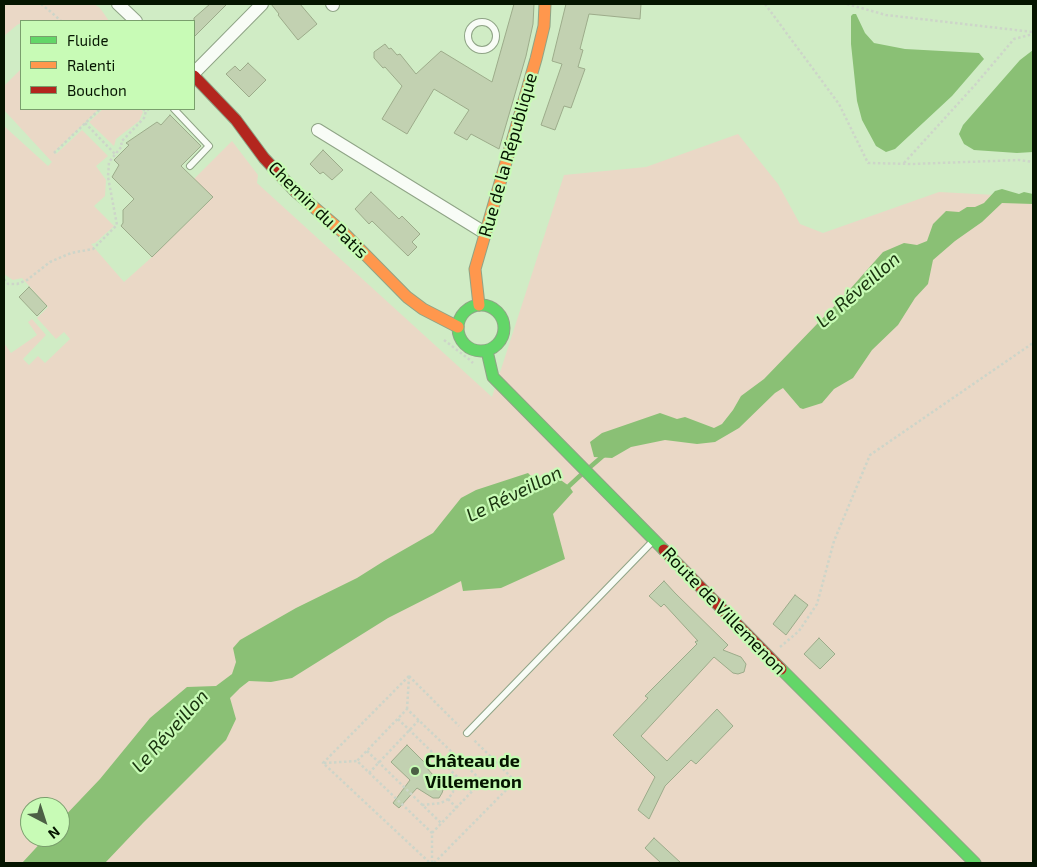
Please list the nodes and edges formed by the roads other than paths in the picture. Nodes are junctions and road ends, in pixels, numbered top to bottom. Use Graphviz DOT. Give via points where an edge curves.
graph roads {
  1 [pos="118,4"];
  2 [pos="262,4"];
  3 [pos="545,4"];
  4 [pos="135,20"];
  5 [pos="470,28"];
  6 [pos="195,71"];
  7 [pos="195,77"];
  8 [pos="175,110"];
  9 [pos="318,130"];
  10 [pos="190,166"];
  11 [pos="485,232"];
  12 [pos="479,305"];
  13 [pos="458,327"];
  14 [pos="487,350"];
  15 [pos="655,540"];
  16 [pos="467,733"];
  17 [pos="975,863"];
  1 -- 4 [label="street"];
  2 -- 6 [label="street"];
  3 -- 11 [label="street, Rue de la République" via="540,42"];
  5 -- 5 [label="lane" via="468,38 473,48 484,50 496,40 494,29 485,22"];
  7 -- 13 [label="street, Chemin du Patis" via="236,120 282,178 345,234 406,297"];
  8 -- 10 [label="lane" via="210,146"];
  9 -- 11 [label="street"];
  11 -- 12 [label="street, Rue de la République" via="474,269"];
  12 -- 13 [label="street" via="462,315"];
  12 -- 14 [label="street" via="494,309 503,321 503,336"];
  13 -- 14 [label="street" via="466,346 480,352"];
  14 -- 15 [label="street, Route de Villemenon" via="493,377"];
  15 -- 16 [label="lane"];
  15 -- 17 [label="street, Route de Villemenon"];
}
